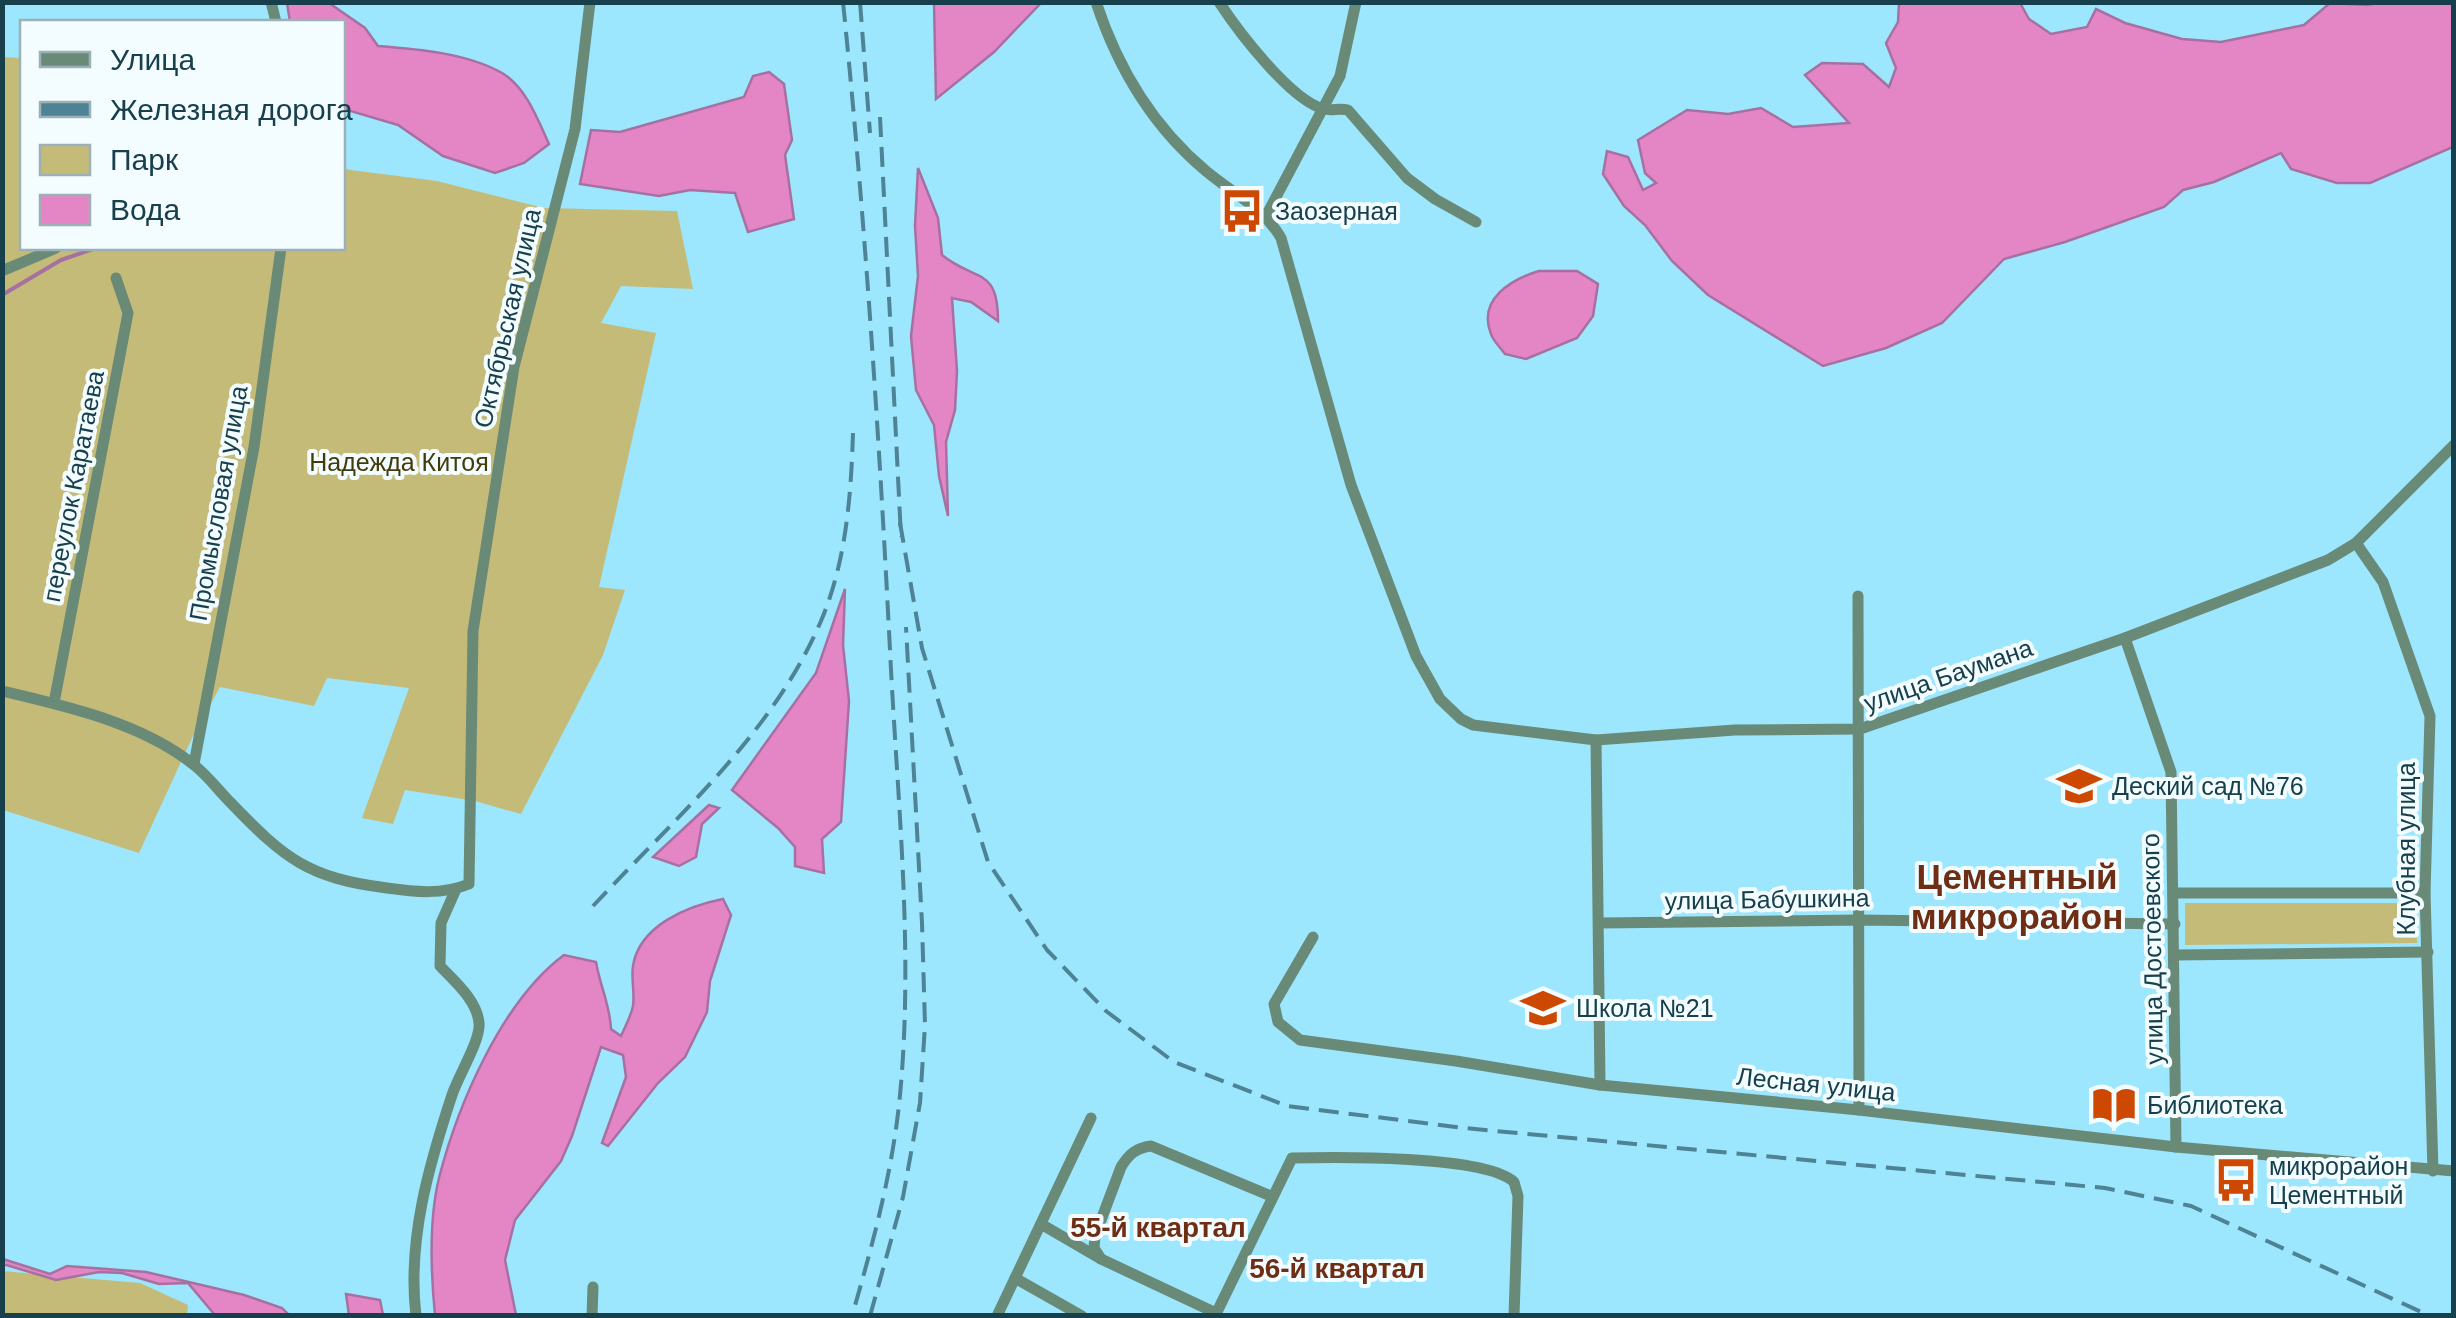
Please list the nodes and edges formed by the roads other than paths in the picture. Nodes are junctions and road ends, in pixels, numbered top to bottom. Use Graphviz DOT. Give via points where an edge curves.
graph roads {
  1 [pos="590,2"];
  2 [pos="1096,2"];
  3 [pos="1219,2"];
  4 [pos="1356,2"];
  5 [pos="1324,109"];
  6 [pos="1266,216"];
  7 [pos="1476,222"];
  8 [pos="51,250"];
  9 [pos="281,250"];
  10 [pos="2,271"];
  11 [pos="116,278"];
  12 [pos="2454,444"];
  13 [pos="2356,543"];
  14 [pos="1858,596"];
  15 [pos="2125,638"];
  16 [pos="2,691"];
  17 [pos="54,703"];
  18 [pos="1860,729"];
  19 [pos="1596,740"];
  20 [pos="194,764"];
  21 [pos="456,890"];
  22 [pos="2175,893"];
  23 [pos="2425,893"];
  24 [pos="1860,920"];
  25 [pos="1600,923"];
  26 [pos="2175,924"];
  27 [pos="1312,938"];
  28 [pos="2428,952"];
  29 [pos="2175,955"];
  30 [pos="1600,1085"];
  31 [pos="1859,1110"];
  32 [pos="1091,1118"];
  33 [pos="2176,1147"];
  34 [pos="2433,1170"];
  35 [pos="2454,1171"];
  36 [pos="1273,1197"];
  37 [pos="1041,1224"];
  38 [pos="1101,1259"];
  39 [pos="1015,1278"];
  40 [pos="594,1287"];
  41 [pos="1064,1311"];
  42 [pos="1216,1314"];
  43 [pos="416,1316"];
  44 [pos="592,1316"];
  45 [pos="997,1316"];
  46 [pos="1082,1316"];
  47 [pos="1514,1316"];
  1 -- 21 [label="street, Октябрьская улица" via="574,129 514,367 472,631 469,884"];
  2 -- 6 [label="street" via="1108,40 1162,130"];
  3 -- 5 [label="street" via="1260,57"];
  4 -- 5 [label="street" via="1344,62"];
  5 -- 6 [label="street"];
  5 -- 7 [label="street" via="1348,110 1406,178"];
  6 -- 19 [label="street, улица Баумана" via="1289,260 1351,484 1416,656 1440,700 1473,724"];
  8 -- 10 [label="street"];
  9 -- 20 [label="street, Промысловая улица" via="254,448"];
  11 -- 17 [label="street, переулок Каратаева" via="128,314"];
  12 -- 13 [label="street, улица Баумана"];
  13 -- 15 [label="street, улица Баумана" via="2328,560"];
  13 -- 23 [label="street, Клубная улица" via="2382,582 2430,716"];
  14 -- 18 [label="street"];
  15 -- 18 [label="street, улица Баумана"];
  15 -- 22 [label="street, улица Достоевского" via="2171,772"];
  16 -- 17 [label="street"];
  17 -- 20 [label="street" via="146,736"];
  18 -- 19 [label="street, улица Баумана"];
  18 -- 24 [label="street"];
  19 -- 25 [label="street"];
  20 -- 21 [label="street" via="303,867 337,881"];
  21 -- 43 [label="street" via="441,923 440,966 474,1005 480,1026 423,1185"];
  22 -- 23 [label="street"];
  22 -- 26 [label="street, улица Достоевского"];
  23 -- 28 [label="street, Клубная улица"];
  24 -- 25 [label="street, улица Бабушкина"];
  24 -- 26 [label="street, улица Бабушкина"];
  24 -- 31 [label="street"];
  25 -- 30 [label="street"];
  26 -- 29 [label="street, улица Достоевского"];
  27 -- 30 [label="street, Лесная улица" via="1274,1004 1278,1022 1300,1040"];
  28 -- 29 [label="street"];
  28 -- 34 [label="street, Клубная улица"];
  29 -- 33 [label="street, улица Достоевского"];
  30 -- 31 [label="street, Лесная улица"];
  31 -- 33 [label="street, Лесная улица"];
  32 -- 37 [label="street"];
  33 -- 34 [label="street, Лесная улица"];
  34 -- 35 [label="street, Лесная улица"];
  36 -- 38 [label="street" via="1143,1147 1121,1167 1094,1236"];
  36 -- 42 [label="street"];
  36 -- 47 [label="street" via="1292,1158 1489,1168 1507,1176 1518,1196"];
  37 -- 38 [label="street"];
  37 -- 39 [label="street"];
  38 -- 42 [label="street"];
  39 -- 41 [label="street"];
  39 -- 45 [label="street"];
  40 -- 44 [label="street"];
  41 -- 46 [label="street"];
}
